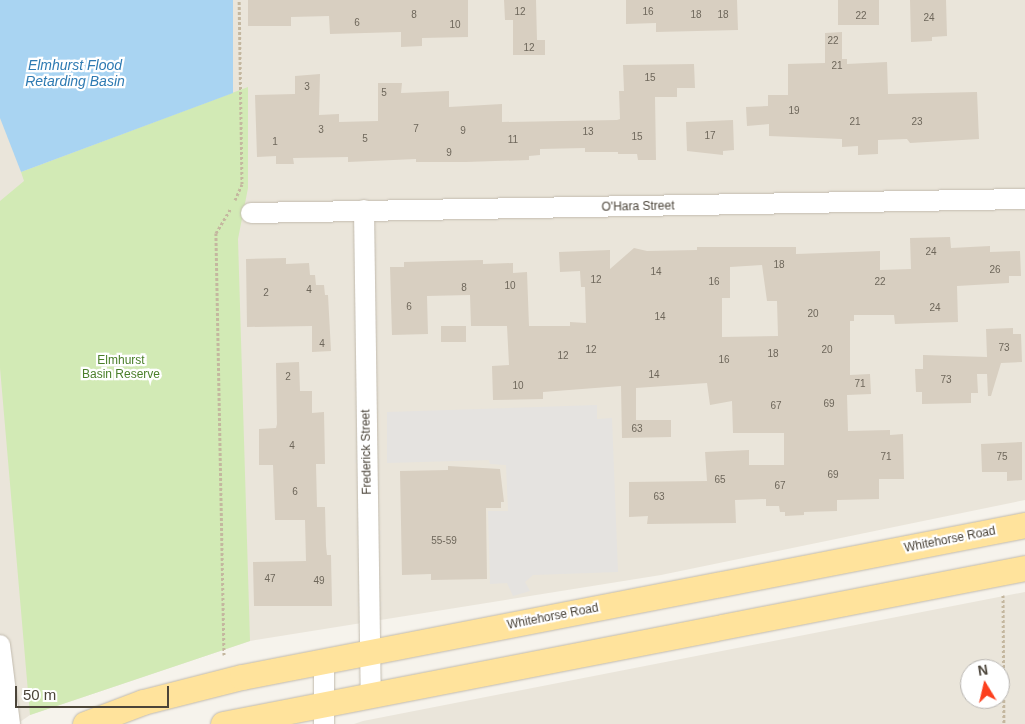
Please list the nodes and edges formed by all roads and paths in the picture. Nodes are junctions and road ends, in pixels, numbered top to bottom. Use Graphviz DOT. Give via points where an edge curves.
graph roads {
  1 [pos="240,0"];
  2 [pos="1025,199"];
  3 [pos="364,210"];
  4 [pos="251,213"];
  5 [pos="1025,525"];
  6 [pos="1014,570"];
  7 [pos="0,646"];
  8 [pos="368,653"];
  9 [pos="224,656"];
  10 [pos="324,661"];
  11 [pos="371,693"];
  12 [pos="324,714"];
  13 [pos="10,724"];
  14 [pos="85,724"];
  15 [pos="223,724"];
  16 [pos="1004,724"];
  1 -- 9 [label="path" via="242,184 216,233"];
  2 -- 3 [label="street, O'Hara Street"];
  3 -- 4 [label="street, O'Hara Street"];
  3 -- 8 [label="street, Frederick Street"];
  5 -- 8 [label="main road, Whitehorse Road"];
  6 -- 11 [label="main road"];
  6 -- 16 [label="path"];
  7 -- 13 [label="street"];
  8 -- 10 [label="main road, Whitehorse Road"];
  8 -- 11 [label="street, Frederick Street"];
  10 -- 12 [label="street"];
  10 -- 14 [label="main road, Whitehorse Road" via="188,690 143,702"];
  11 -- 12 [label="main road"];
  12 -- 15 [label="main road"];
}
